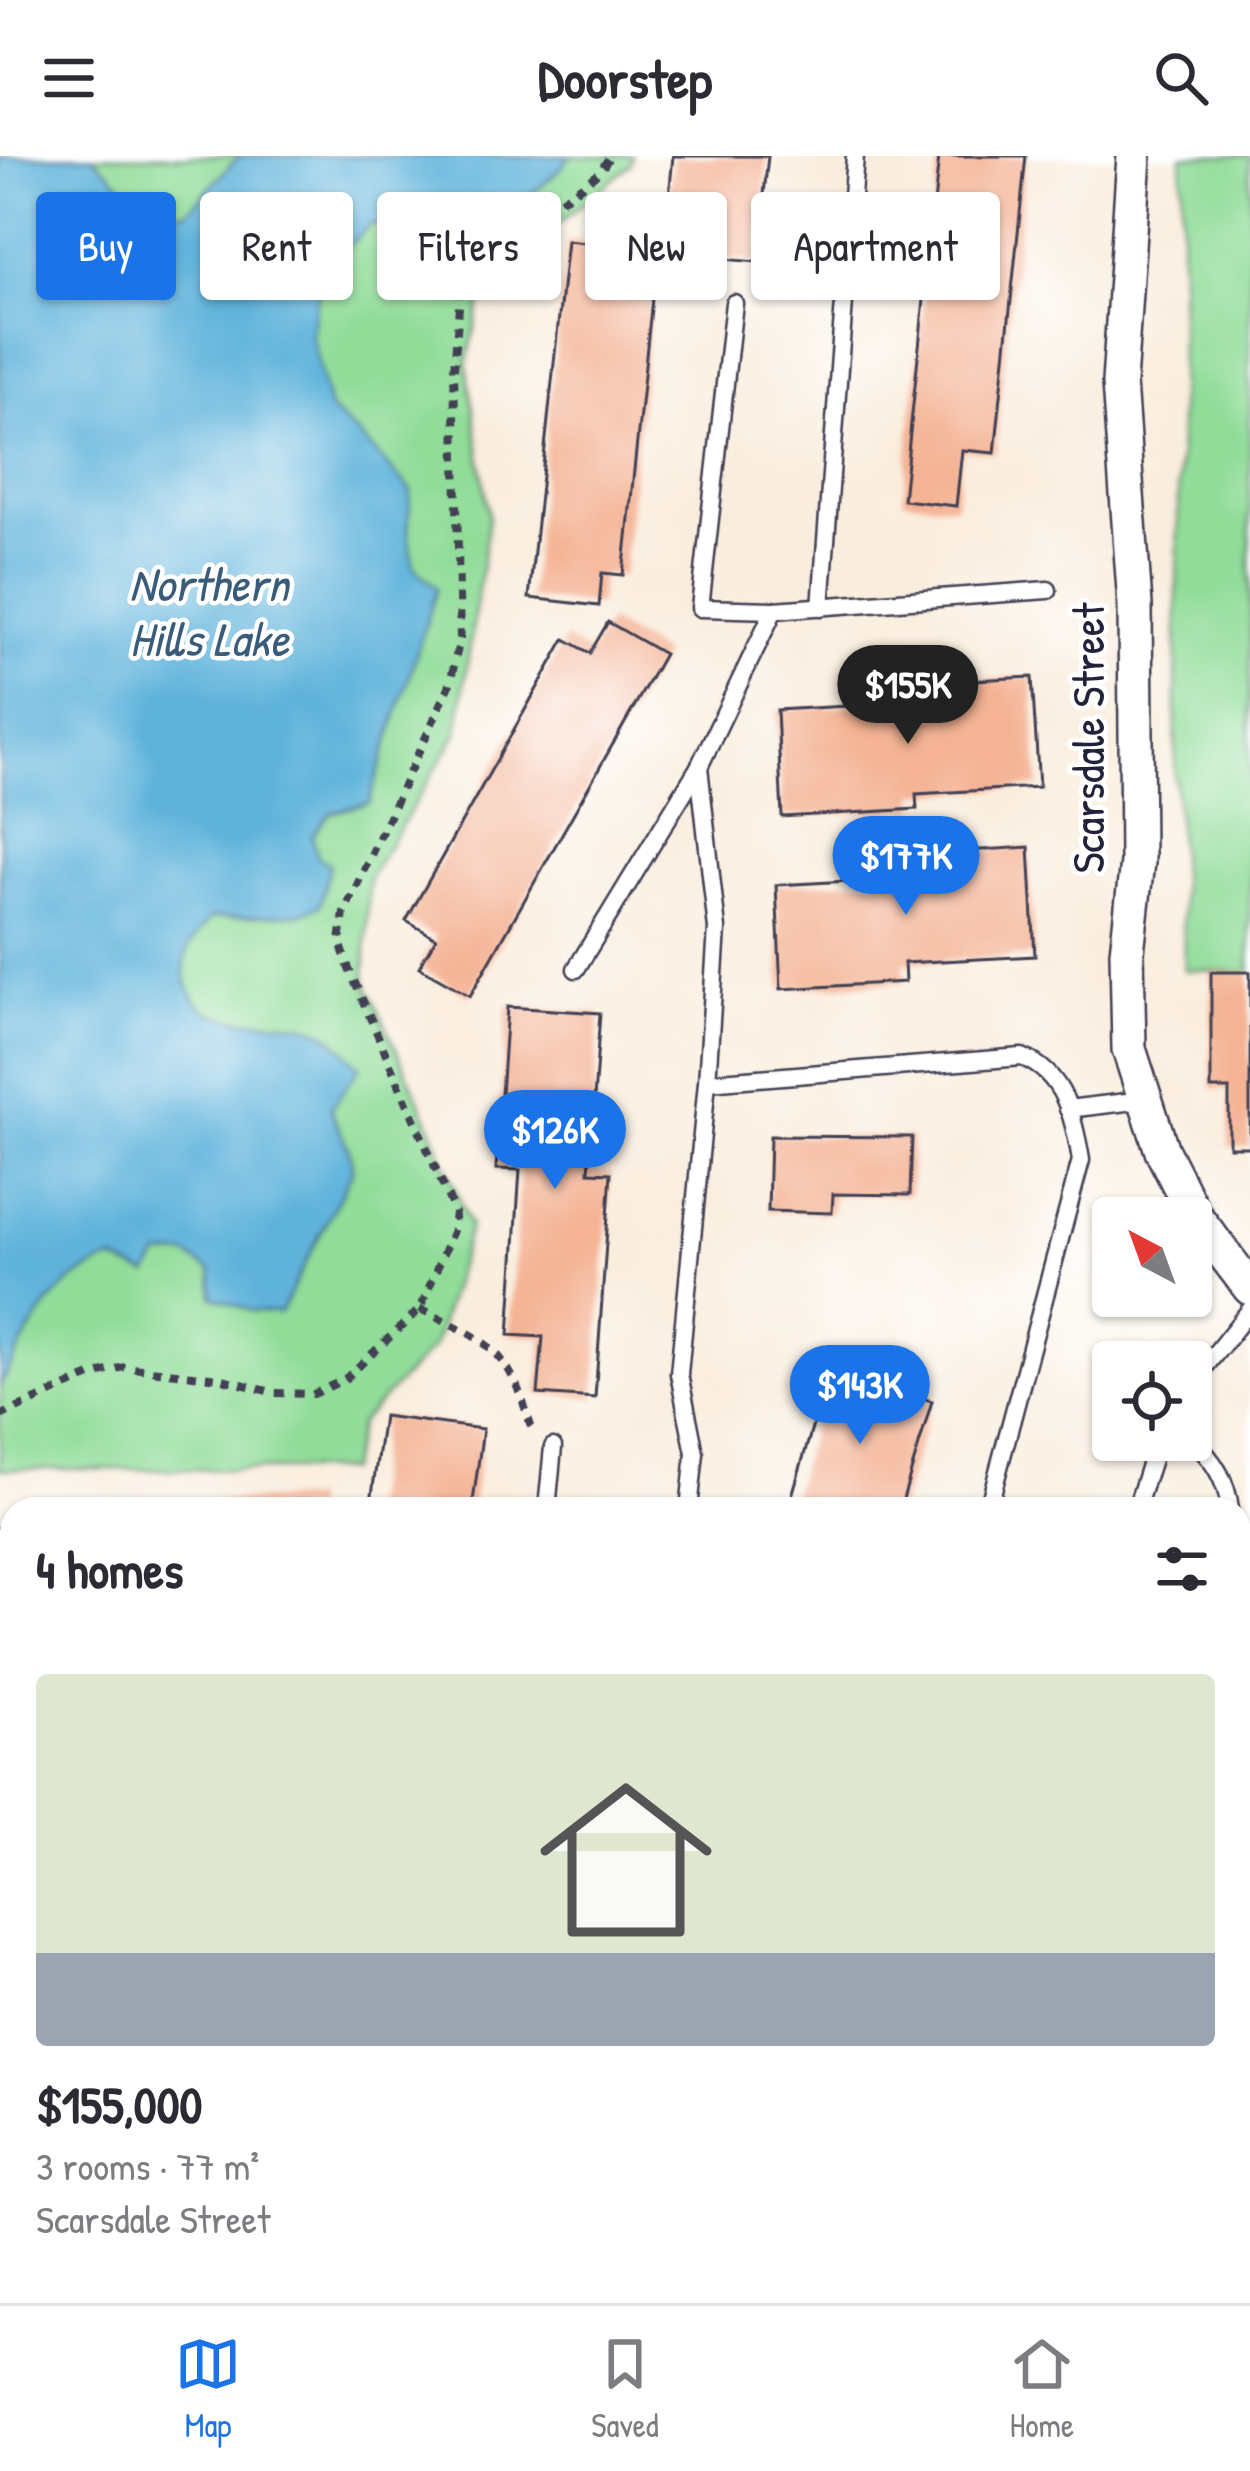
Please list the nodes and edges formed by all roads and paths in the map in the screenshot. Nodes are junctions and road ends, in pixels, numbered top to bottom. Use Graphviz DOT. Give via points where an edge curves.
graph roads {
  1 [pos="610,156"];
  2 [pos="855,156"];
  3 [pos="1134,156"];
  4 [pos="734,303"];
  5 [pos="1048,590"];
  6 [pos="821,607"];
  7 [pos="774,610"];
  8 [pos="698,767"];
  9 [pos="576,969"];
  10 [pos="707,1082"];
  11 [pos="1142,1100"];
  12 [pos="1068,1108"];
  13 [pos="1250,1288"];
  14 [pos="420,1309"];
  15 [pos="1250,1310"];
  16 [pos="1212,1358"];
  17 [pos="0,1416"];
  18 [pos="553,1447"];
  19 [pos="1151,1461"];
  20 [pos="1211,1461"];
  21 [pos="548,1497"];
  22 [pos="690,1497"];
  23 [pos="991,1497"];
  24 [pos="1140,1497"];
  25 [pos="1229,1497"];
  1 -- 14 [label="path" via="476,264 460,294 460,640 449,688 344,913 340,942 349,969 455,1213"];
  2 -- 6 [label="lane"];
  3 -- 11 [label="street, Scarsdale Street" via="1119,382 1135,604 1129,1049"];
  4 -- 7 [label="lane" via="700,608"];
  5 -- 6 [label="lane"];
  6 -- 7 [label="lane"];
  7 -- 8 [label="lane"];
  8 -- 9 [label="lane"];
  8 -- 10 [label="lane" via="717,928"];
  10 -- 12 [label="lane" via="1022,1057 1054,1077"];
  10 -- 22 [label="lane" via="679,1374 695,1453"];
  11 -- 12 [label="lane"];
  11 -- 13 [label="street, Scarsdale Street" via="1195,1216"];
  12 -- 23 [label="lane" via="1081,1160"];
  14 -- 17 [label="path" via="345,1378 314,1394 124,1367"];
  14 -- 18 [label="path" via="499,1353 518,1382 533,1433"];
  15 -- 16 [label="lane"];
  18 -- 21 [label="lane"];
  19 -- 24 [label="lane"];
  20 -- 25 [label="lane"];
}
